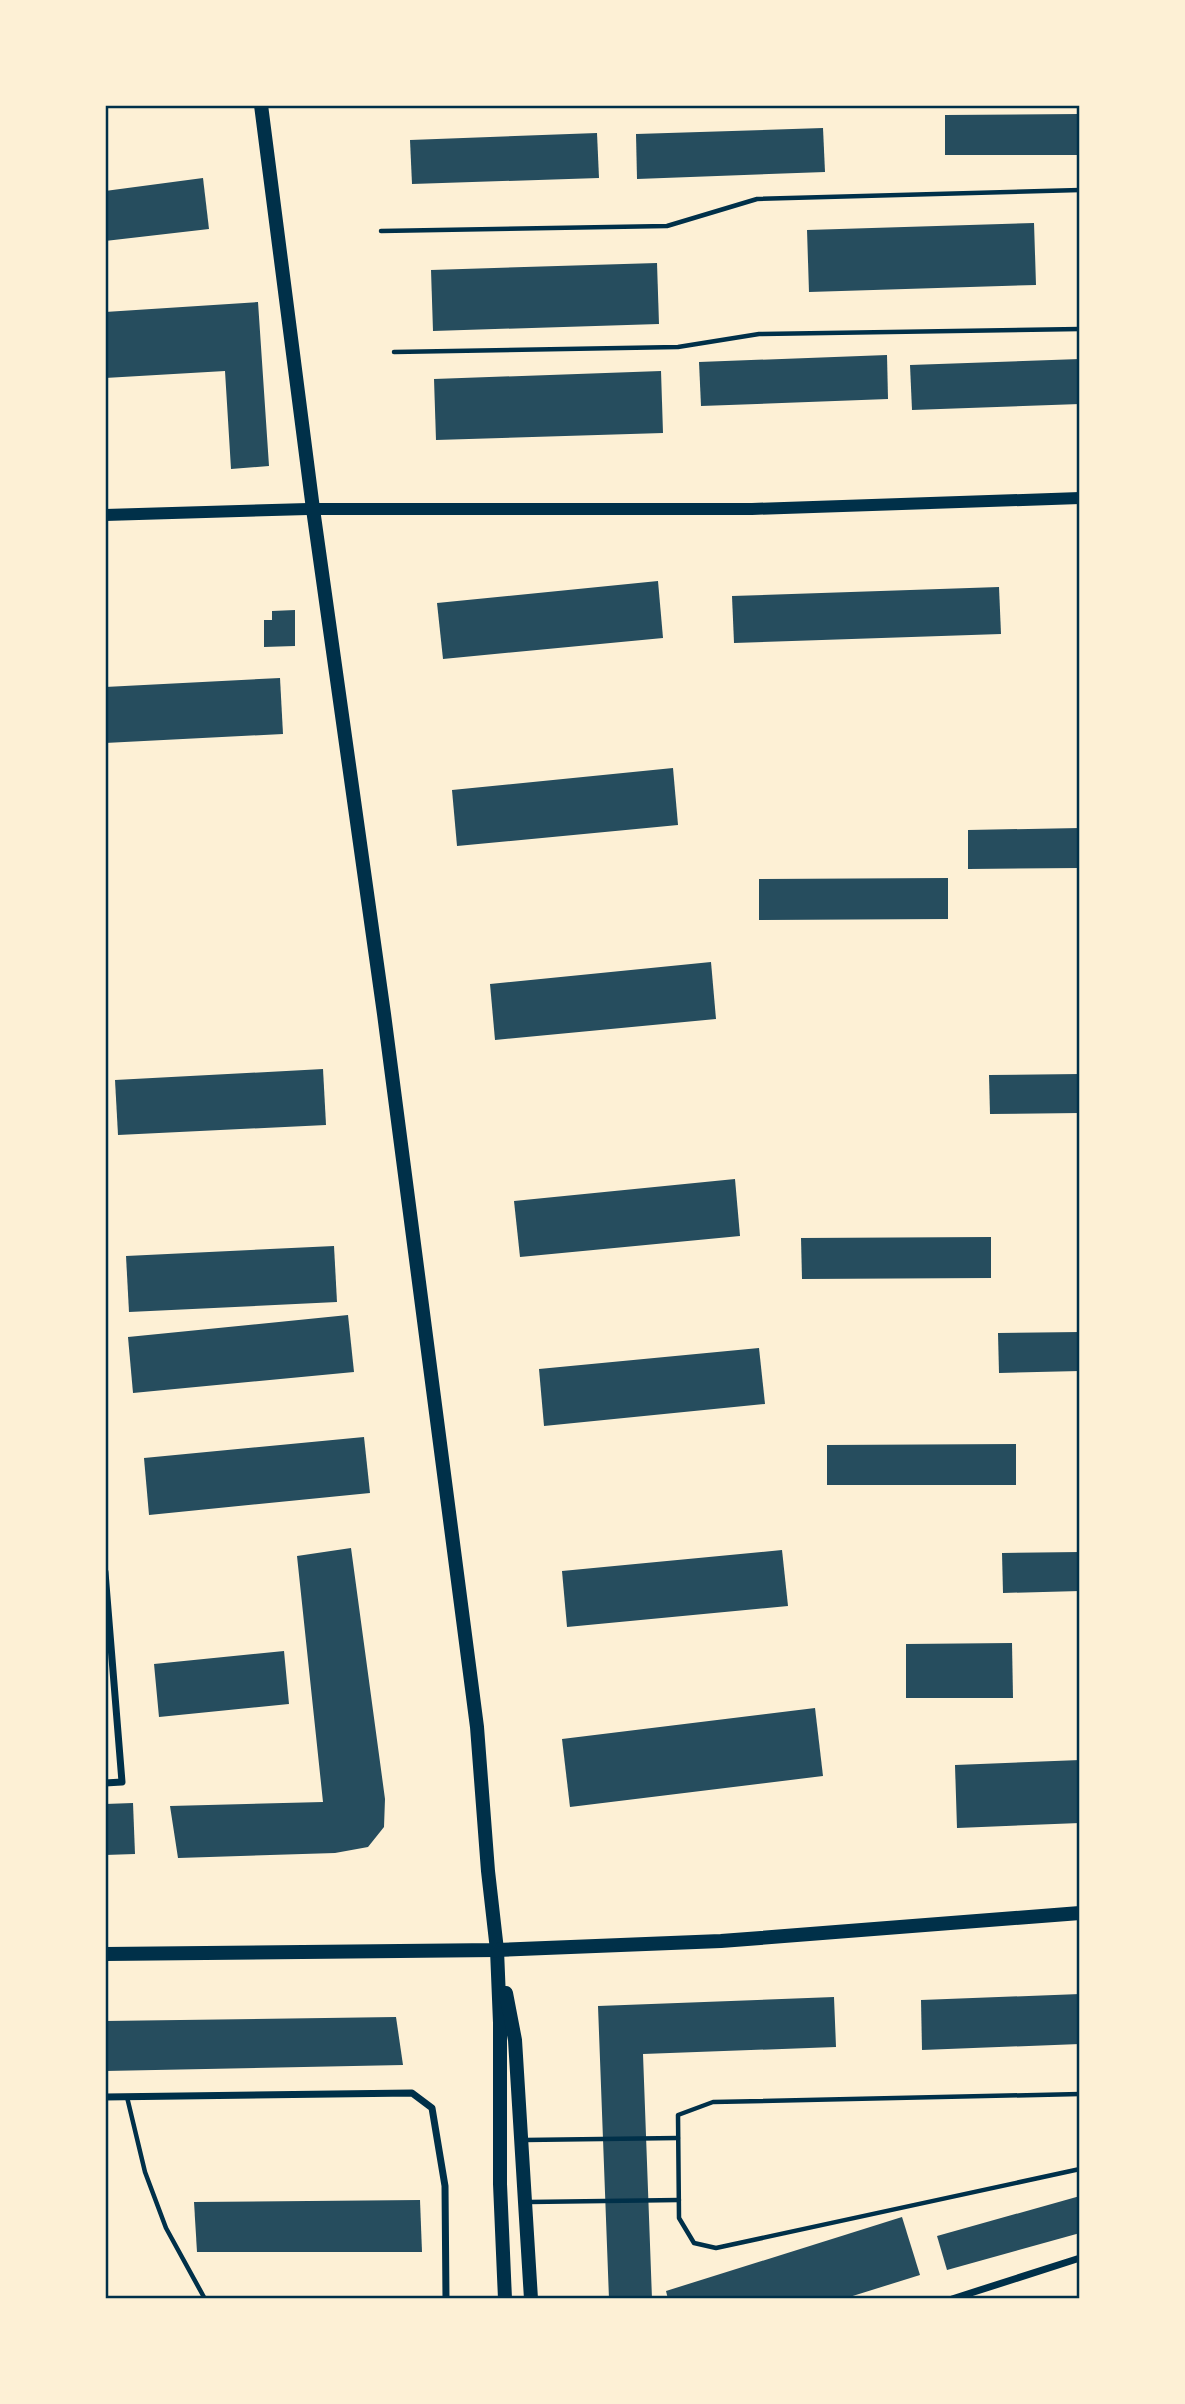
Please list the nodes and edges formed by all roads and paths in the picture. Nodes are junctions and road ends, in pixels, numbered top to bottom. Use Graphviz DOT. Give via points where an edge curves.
graph roads {
  1 [pos="261,105"];
  2 [pos="1080,190"];
  3 [pos="381,231"];
  4 [pos="1080,328"];
  5 [pos="394,352"];
  6 [pos="1080,498"];
  7 [pos="313,509"];
  8 [pos="105,515"];
  9 [pos="105,1572"];
  10 [pos="108,1628"];
  11 [pos="105,1783"];
  12 [pos="1080,1913"];
  13 [pos="497,1950"];
  14 [pos="105,1954"];
  15 [pos="1080,2094"];
  16 [pos="105,2097"];
  17 [pos="127,2097"];
  18 [pos="678,2138"];
  19 [pos="521,2141"];
  20 [pos="1080,2169"];
  21 [pos="679,2200"];
  22 [pos="525,2203"];
  23 [pos="1080,2258"];
  24 [pos="205,2299"];
  25 [pos="446,2299"];
  26 [pos="505,2299"];
  27 [pos="531,2299"];
  28 [pos="952,2299"];
  1 -- 7 [label="main road"];
  2 -- 3 [label="lane" via="757,199 667,226"];
  4 -- 5 [label="lane" via="759,334 678,347"];
  6 -- 7 [label="street" via="752,509"];
  7 -- 8 [label="street"];
  7 -- 13 [label="main road" via="477,1727"];
  9 -- 10 [label="street"];
  10 -- 11 [label="street" via="122,1782"];
  12 -- 13 [label="main road" via="721,1941"];
  13 -- 14 [label="main road"];
  13 -- 19 [label="main road" via="515,2040"];
  13 -- 26 [label="main road"];
  15 -- 18 [label="lane" via="713,2102 678,2115"];
  16 -- 17 [label="street"];
  17 -- 24 [label="lane" via="145,2172 166,2228"];
  17 -- 25 [label="street" via="412,2093 432,2108 441,2160"];
  18 -- 19 [label="lane"];
  18 -- 21 [label="lane"];
  19 -- 22 [label="main road"];
  20 -- 21 [label="lane" via="716,2248 694,2243 679,2218"];
  21 -- 22 [label="lane"];
  22 -- 27 [label="main road"];
  23 -- 28 [label="street"];
}
